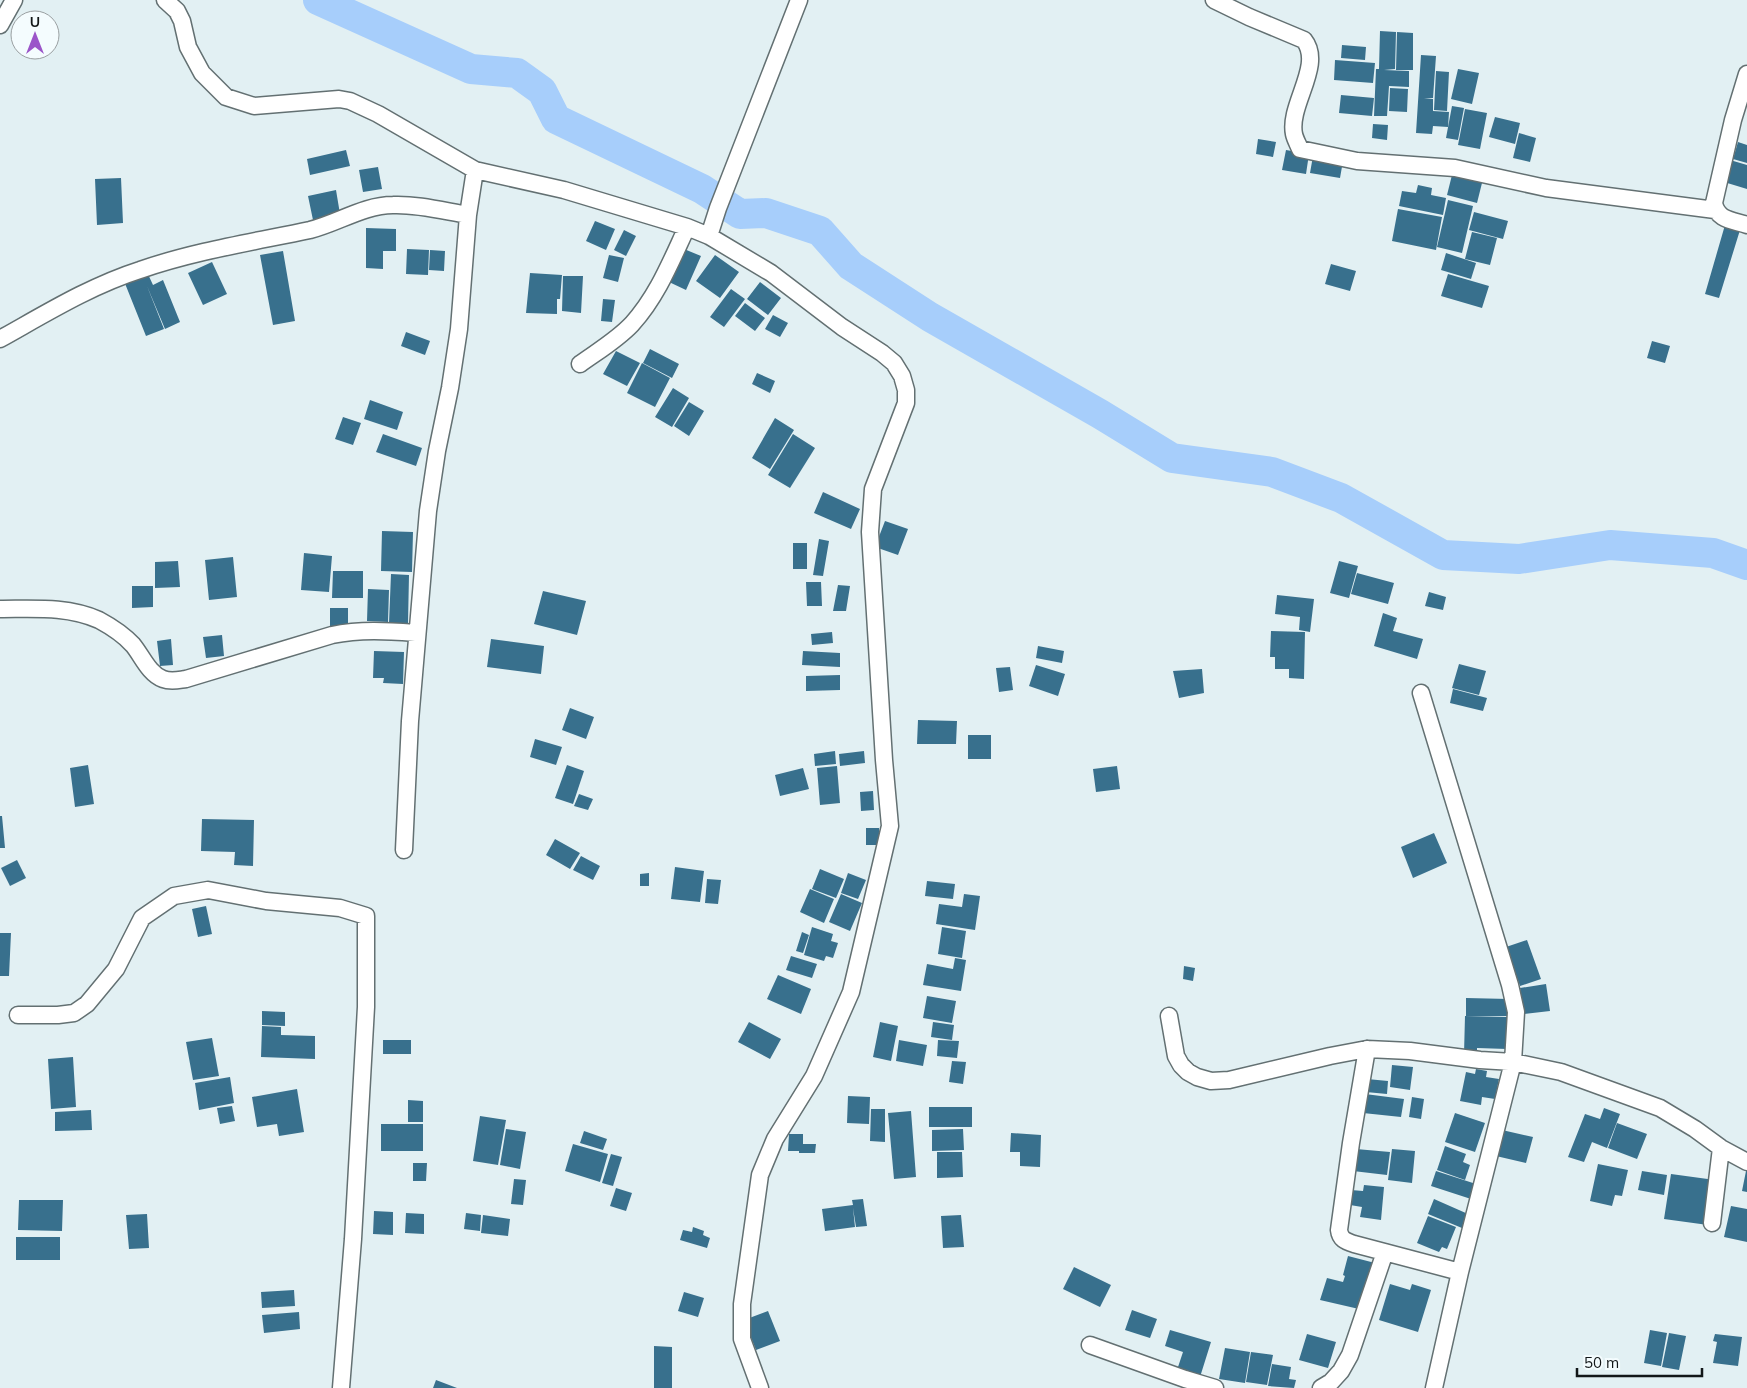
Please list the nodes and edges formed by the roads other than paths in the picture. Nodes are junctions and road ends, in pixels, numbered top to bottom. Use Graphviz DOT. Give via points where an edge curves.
graph roads {
  1 [pos="14,0"];
  2 [pos="165,0"];
  3 [pos="799,0"];
  4 [pos="1214,0"];
  5 [pos="0,26"];
  6 [pos="1747,74"];
  7 [pos="474,170"];
  8 [pos="1715,210"];
  9 [pos="468,215"];
  10 [pos="1747,225"];
  11 [pos="687,227"];
  12 [pos="709,236"];
  13 [pos="0,339"];
  14 [pos="580,364"];
  15 [pos="0,609"];
  16 [pos="418,633"];
  17 [pos="1421,693"];
  18 [pos="404,850"];
  19 [pos="18,1015"];
  20 [pos="1169,1016"];
  21 [pos="1367,1049"];
  22 [pos="1514,1062"];
  23 [pos="1722,1148"];
  24 [pos="1747,1162"];
  25 [pos="1712,1223"];
  26 [pos="1385,1252"];
  27 [pos="1460,1272"];
  28 [pos="1090,1345"];
  29 [pos="341,1388"];
  30 [pos="760,1388"];
  31 [pos="1215,1388"];
  32 [pos="1321,1388"];
  33 [pos="1434,1388"];
  1 -- 5 [label="street"];
  2 -- 7 [label="street" via="177,11 188,47 202,73 226,97 254,106 339,99 350,101"];
  3 -- 12 [label="street"];
  4 -- 8 [label="street" via="1308,44 1310,57 1306,83 1297,105 1294,125 1300,149 1357,161 1455,168 1546,188"];
  6 -- 8 [label="street" via="1715,195"];
  7 -- 9 [label="street"];
  7 -- 11 [label="street" via="564,190"];
  8 -- 10 [label="street" via="1722,217"];
  9 -- 13 [label="street" via="392,204 312,229 177,258 112,280"];
  9 -- 16 [label="street" via="459,329 428,511"];
  11 -- 12 [label="street"];
  11 -- 14 [label="street" via="658,289 644,309 631,325"];
  12 -- 30 [label="street" via="771,273 882,353 894,363 906,390 906,403 873,489 870,532 890,826 851,992 814,1076 775,1139 760,1175 742,1304 742,1339"];
  15 -- 16 [label="street" via="68,610 97,620 117,630 157,676 174,681 350,631"];
  16 -- 18 [label="street" via="406,778"];
  17 -- 22 [label="street" via="1514,1002"];
  19 -- 29 [label="street" via="74,1013 87,1004 116,969 142,918 174,896 208,890 266,901 340,908 366,916 366,1008"];
  20 -- 21 [label="street" via="1181,1065 1198,1077 1211,1080 1229,1080"];
  21 -- 22 [label="street" via="1410,1050"];
  21 -- 26 [label="street" via="1339,1230 1346,1241"];
  22 -- 23 [label="street" via="1561,1072 1653,1105 1679,1118"];
  22 -- 27 [label="street"];
  23 -- 24 [label="street"];
  23 -- 25 [label="street"];
  26 -- 27 [label="street"];
  26 -- 32 [label="street" via="1350,1355 1341,1371"];
  27 -- 33 [label="street"];
  28 -- 31 [label="street"];
}
